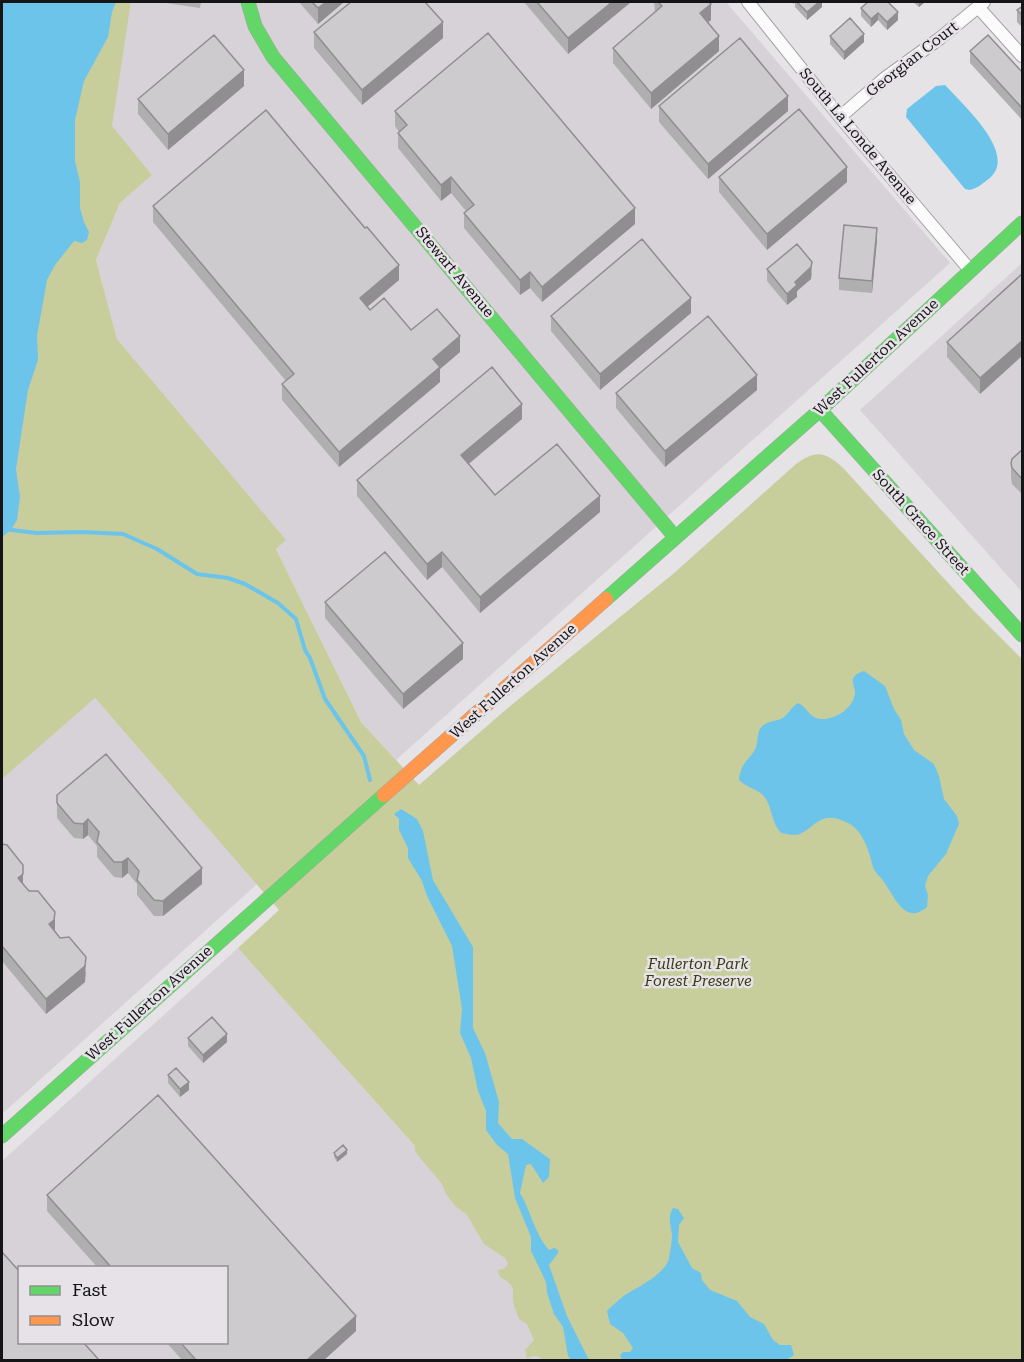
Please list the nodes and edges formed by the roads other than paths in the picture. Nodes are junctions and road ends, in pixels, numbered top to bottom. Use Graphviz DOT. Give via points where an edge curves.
graph roads {
  1 [pos="248,2"];
  2 [pos="748,2"];
  3 [pos="981,4"];
  4 [pos="1023,56"];
  5 [pos="840,117"];
  6 [pos="1023,223"];
  7 [pos="970,270"];
  8 [pos="820,410"];
  9 [pos="675,537"];
  10 [pos="1023,634"];
  11 [pos="2,1136"];
  1 -- 9 [label="street, Stewart Avenue" via="262,43 277,63"];
  2 -- 5 [label="street, South La Londe Avenue"];
  3 -- 4 [label="street"];
  3 -- 5 [label="street, Georgian Court"];
  5 -- 7 [label="street, South La Londe Avenue"];
  6 -- 7 [label="street, West Fullerton Avenue"];
  7 -- 8 [label="street, West Fullerton Avenue"];
  8 -- 9 [label="street, West Fullerton Avenue"];
  8 -- 10 [label="street, South Grace Street"];
  9 -- 11 [label="street, West Fullerton Avenue"];
}
